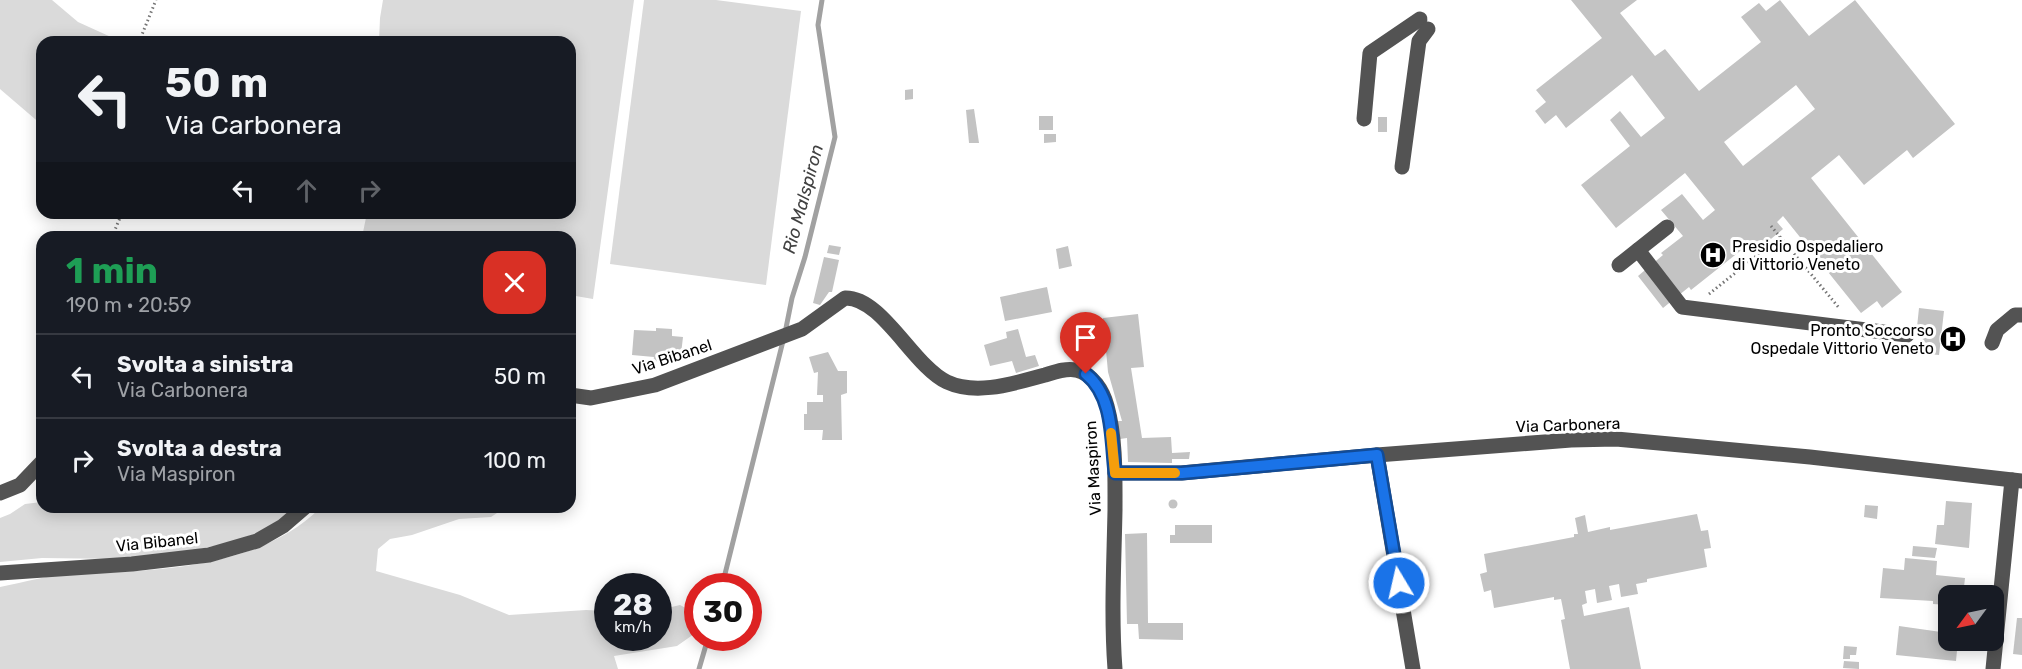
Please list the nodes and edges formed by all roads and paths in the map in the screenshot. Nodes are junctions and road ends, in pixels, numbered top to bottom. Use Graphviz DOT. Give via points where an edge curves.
graph roads {
  1 [pos="156,0"];
  2 [pos="141,36"];
  3 [pos="1364,119"];
  4 [pos="1402,167"];
  5 [pos="1771,226"];
  6 [pos="1667,227"];
  7 [pos="1780,237"];
  8 [pos="1638,250"];
  9 [pos="1619,265"];
  10 [pos="1691,308"];
  11 [pos="1840,309"];
  12 [pos="2022,315"];
  13 [pos="1907,335"];
  14 [pos="1992,343"];
  15 [pos="748,350"];
  16 [pos="576,396"];
  17 [pos="1377,455"];
  18 [pos="36,468"];
  19 [pos="1115,473"];
  20 [pos="2017,481"];
  21 [pos="0,493"];
  22 [pos="298,513"];
  23 [pos="0,573"];
  24 [pos="1115,669"];
  25 [pos="1413,669"];
  26 [pos="1993,669"];
  1 -- 2 [label="path"];
  3 -- 4 [label="street" via="1370,53 1424,24"];
  5 -- 7 [label="path"];
  6 -- 8 [label="street"];
  7 -- 10 [label="path"];
  7 -- 11 [label="path"];
  8 -- 9 [label="street"];
  8 -- 10 [label="street" via="1682,307"];
  10 -- 13 [label="street"];
  12 -- 14 [label="street" via="2015,315 1997,330"];
  15 -- 16 [label="street, Via Bibanel" via="655,385 591,398"];
  15 -- 19 [label="street, Via Maspiron" via="802,329 839,300 850,298 877,314 925,365 956,386 1011,384 1077,370 1098,386 1107,406"];
  17 -- 19 [label="street, Via Carbonera" via="1182,473"];
  17 -- 20 [label="street, Via Carbonera" via="1616,439"];
  17 -- 25 [label="street"];
  18 -- 21 [label="street" via="20,485"];
  19 -- 24 [label="street, Via Maspiron"];
  20 -- 26 [label="street"];
  22 -- 23 [label="street, Via Bibanel" via="257,541 209,555"];
}
